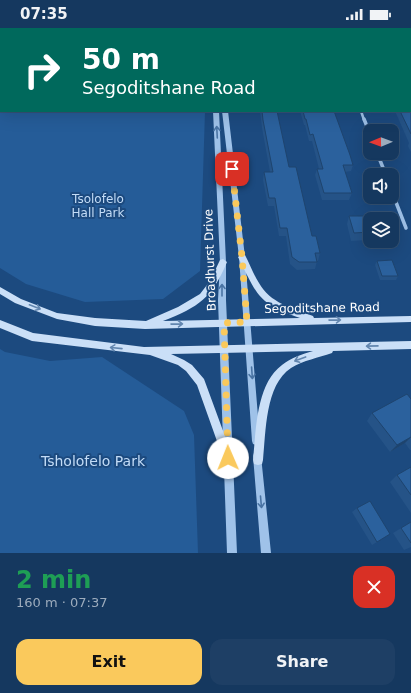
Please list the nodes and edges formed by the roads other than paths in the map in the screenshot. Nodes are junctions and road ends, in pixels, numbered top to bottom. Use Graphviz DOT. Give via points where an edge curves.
graph roads {
  1 [pos="216,112"];
  2 [pos="225,112"];
  3 [pos="361,112"];
  4 [pos="366,124"];
  5 [pos="397,204"];
  6 [pos="406,228"];
  7 [pos="242,257"];
  8 [pos="223,262"];
  9 [pos="0,290"];
  10 [pos="411,319"];
  11 [pos="316,320"];
  12 [pos="247,322"];
  13 [pos="224,323"];
  14 [pos="0,324"];
  15 [pos="145,325"];
  16 [pos="411,345"];
  17 [pos="337,347"];
  18 [pos="225,349"];
  19 [pos="250,349"];
  20 [pos="144,350"];
  21 [pos="228,458"];
  22 [pos="258,460"];
  23 [pos="232,553"];
  24 [pos="266,553"];
  8 -- 1 [label="street, Broadhurst Drive, one-way"];
  2 -- 7 [label="street"];
  3 -- 4 [label="street"];
  5 -- 6 [label="street"];
  7 -- 11 [label="main road" via="258,289 269,301 280,308"];
  7 -- 12 [label="street"];
  13 -- 8 [label="street, Broadhurst Drive, one-way"];
  8 -- 15 [label="main road" via="208,290 201,297 188,306"];
  9 -- 15 [label="main road, Segoditshane Road, one-way" via="18,301 57,316 95,322"];
  11 -- 10 [label="main road, Segoditshane Road, one-way"];
  11 -- 12 [label="main road, Segoditshane Road"];
  12 -- 13 [label="main road, Segoditshane Road"];
  12 -- 19 [label="street"];
  15 -- 13 [label="main road, Segoditshane Road, one-way"];
  13 -- 18 [label="street, Broadhurst Drive"];
  20 -- 14 [label="main road, one-way" via="32,337"];
  16 -- 17 [label="main road, one-way"];
  17 -- 19 [label="main road"];
  17 -- 22 [label="main road, one-way" via="297,360 283,368 273,382 264,404"];
  18 -- 19 [label="main road"];
  18 -- 20 [label="main road"];
  18 -- 21 [label="street, Broadhurst Drive"];
  19 -- 22 [label="street, one-way"];
  20 -- 21 [label="main road" via="178,361 190,368 198,378"];
  21 -- 23 [label="street, Broadhurst Drive"];
  22 -- 24 [label="street, one-way"];
}
